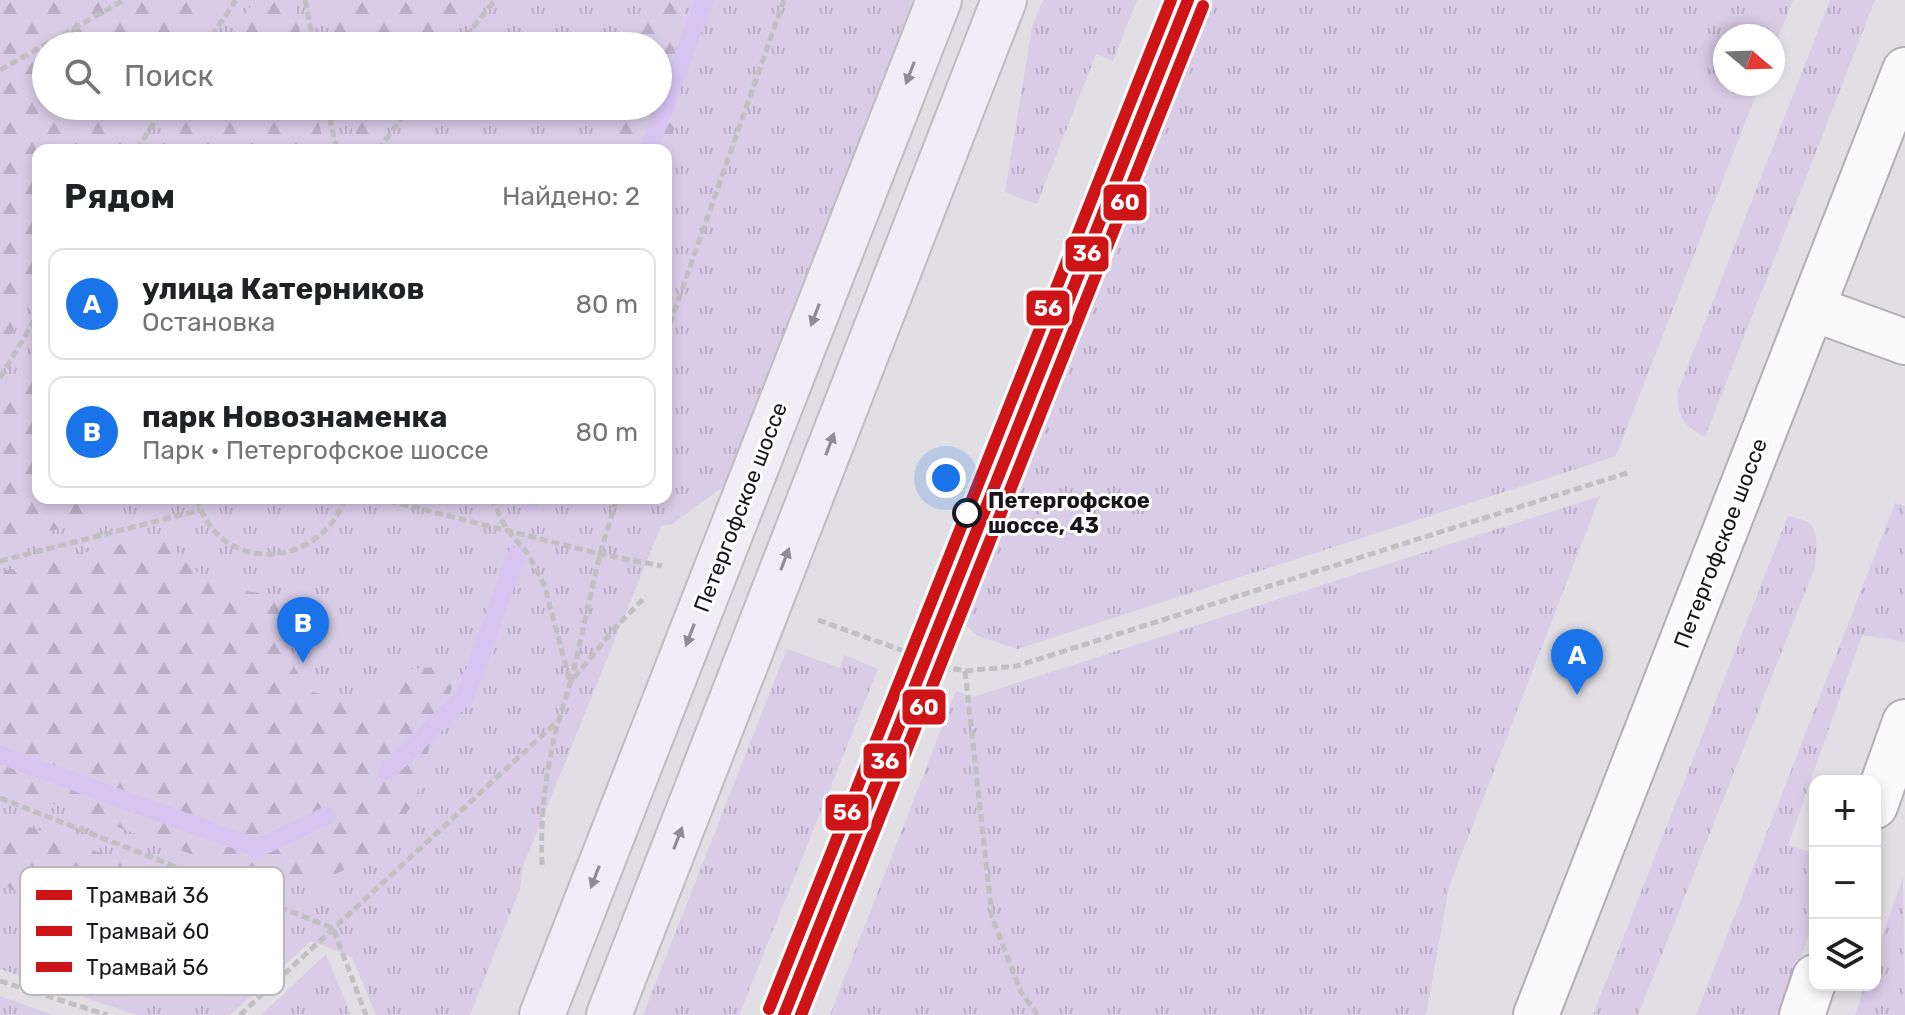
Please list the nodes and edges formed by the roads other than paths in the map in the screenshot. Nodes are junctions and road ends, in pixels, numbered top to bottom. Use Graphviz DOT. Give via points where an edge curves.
graph roads {
  1 [pos="939,0"];
  2 [pos="1004,0"];
  3 [pos="1905,70"];
  4 [pos="1814,309"];
  5 [pos="1905,342"];
  6 [pos="1905,722"];
  7 [pos="1881,789"];
  8 [pos="1810,991"];
  9 [pos="542,1015"];
  10 [pos="609,1015"];
  11 [pos="1536,1015"];
  12 [pos="1802,1015"];
  1 -- 9 [label="main road, Петергофское шоссе, one-way"];
  10 -- 2 [label="main road, one-way"];
  3 -- 4 [label="street, Петергофское шоссе"];
  4 -- 5 [label="street"];
  4 -- 11 [label="street, Петергофское шоссе"];
  6 -- 7 [label="street"];
  8 -- 12 [label="street"];
}
